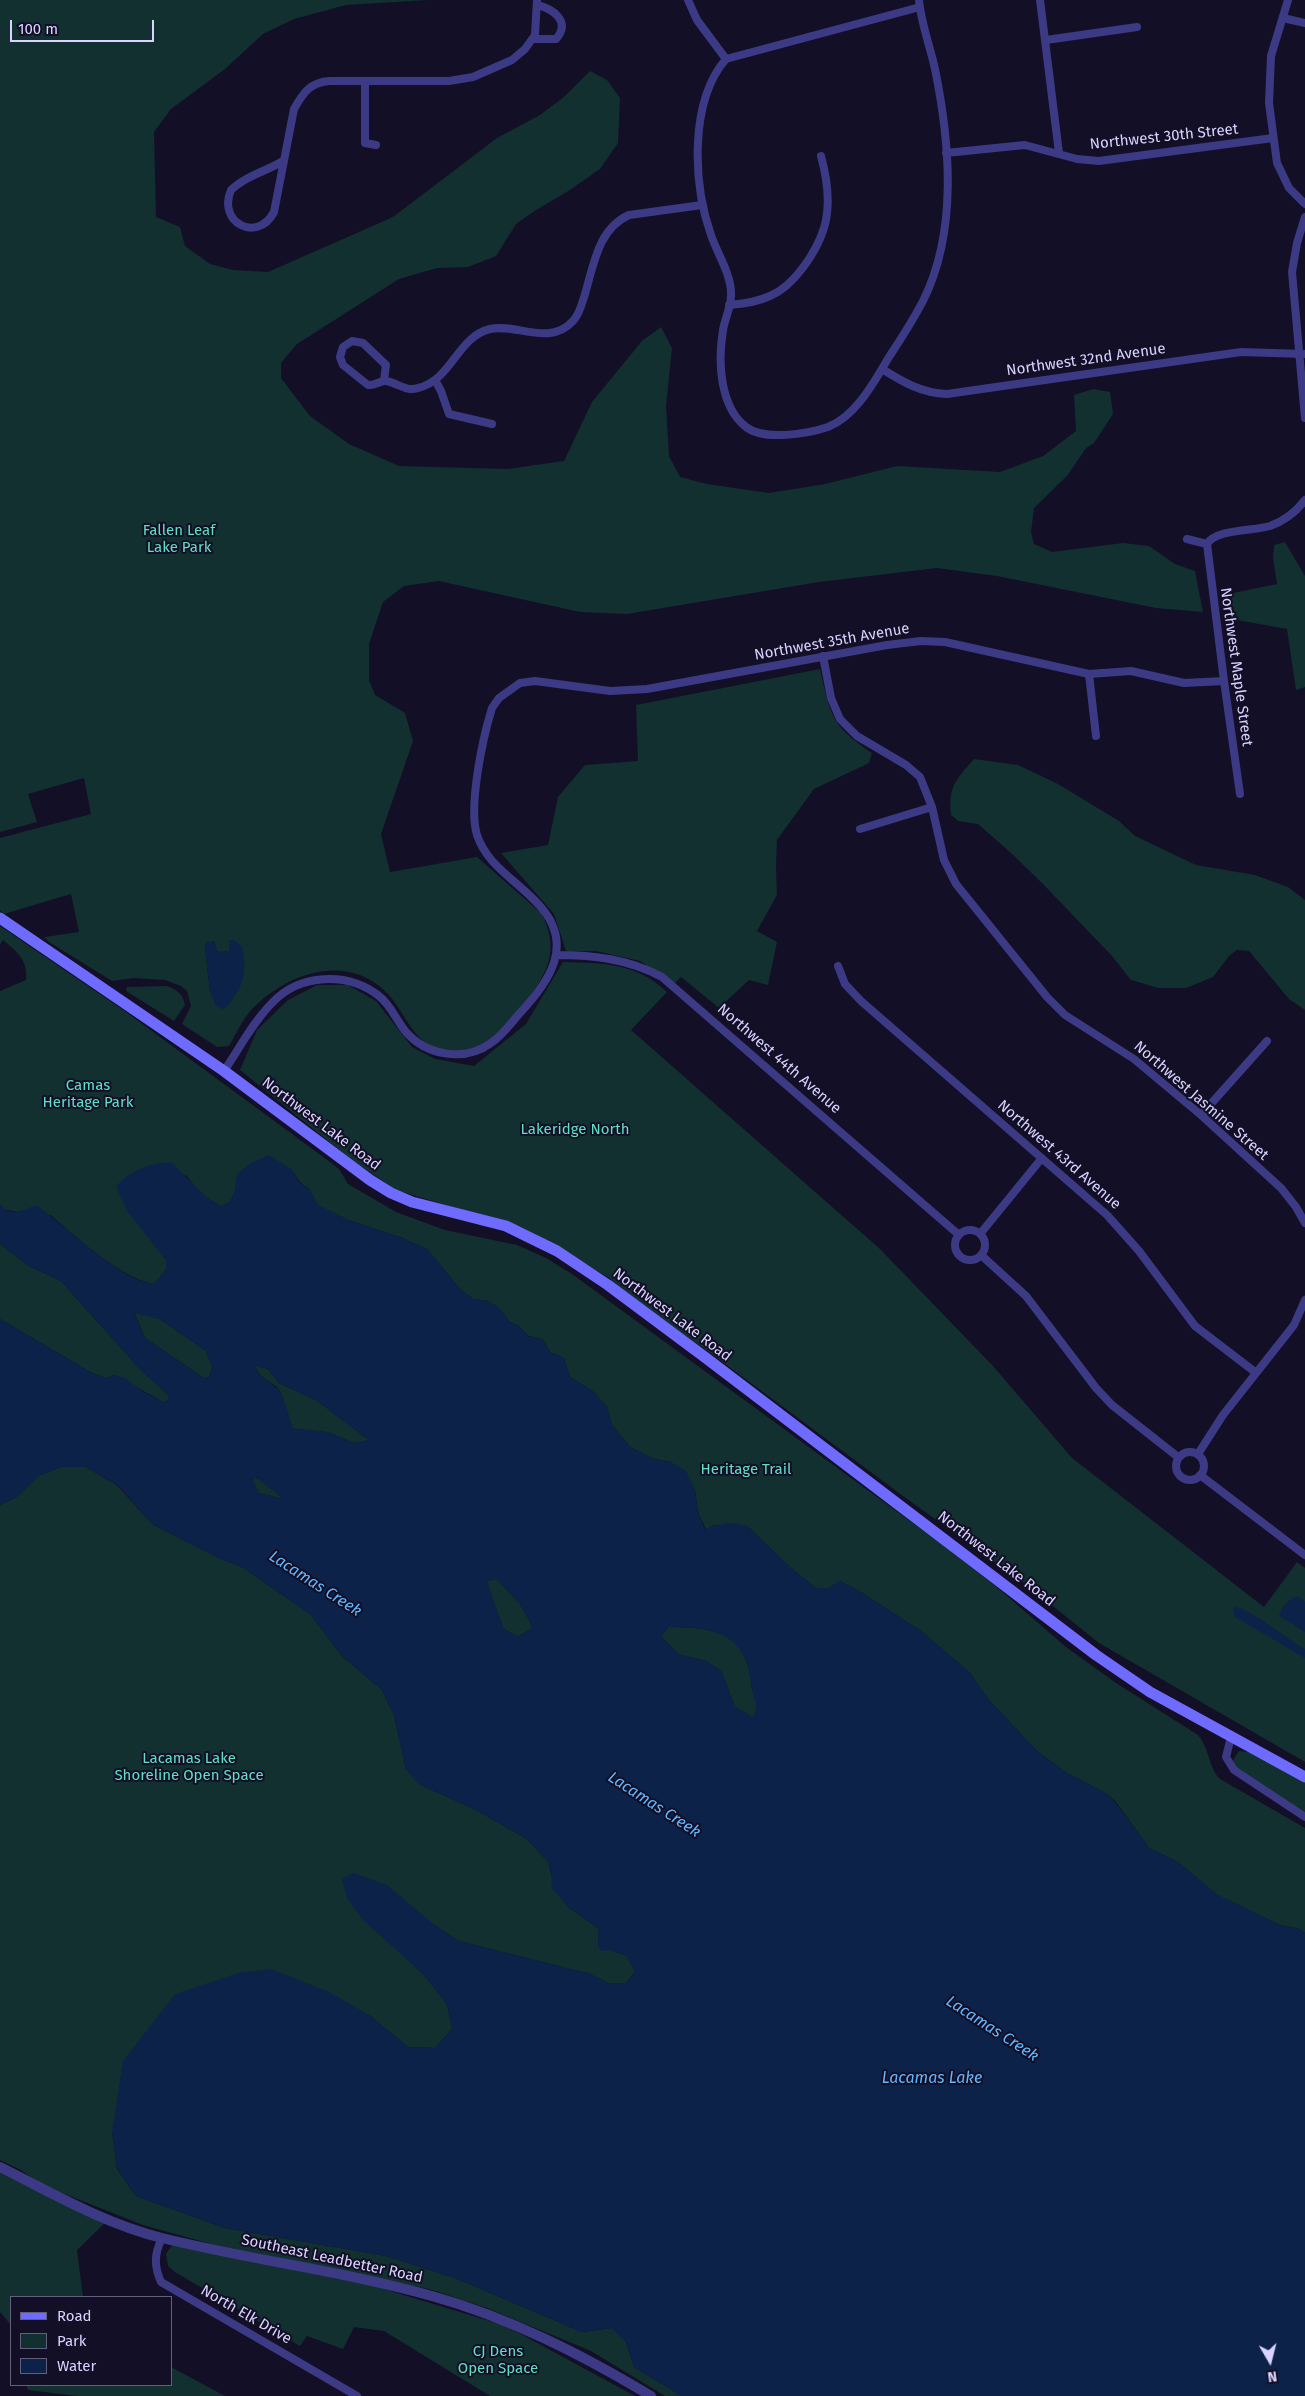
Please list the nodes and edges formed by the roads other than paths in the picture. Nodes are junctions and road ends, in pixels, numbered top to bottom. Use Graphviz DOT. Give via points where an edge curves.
graph roads {
  1 [pos="688,0"];
  2 [pos="1040,0"];
  3 [pos="1288,0"];
  4 [pos="537,2"];
  5 [pos="919,4"];
  6 [pos="1283,18"];
  7 [pos="1305,23"];
  8 [pos="1137,27"];
  9 [pos="534,39"];
  10 [pos="1046,40"];
  11 [pos="726,59"];
  12 [pos="365,81"];
  13 [pos="1273,138"];
  14 [pos="376,145"];
  15 [pos="946,153"];
  16 [pos="1059,153"];
  17 [pos="821,156"];
  18 [pos="283,160"];
  19 [pos="1305,204"];
  20 [pos="702,205"];
  21 [pos="1305,217"];
  22 [pos="729,305"];
  23 [pos="1302,354"];
  24 [pos="882,369"];
  25 [pos="384,380"];
  26 [pos="435,380"];
  27 [pos="1305,418"];
  28 [pos="492,424"];
  29 [pos="1305,500"];
  30 [pos="1187,539"];
  31 [pos="1207,544"];
  32 [pos="823,656"];
  33 [pos="1088,674"];
  34 [pos="1224,681"];
  35 [pos="1096,736"];
  36 [pos="1240,794"];
  37 [pos="932,807"];
  38 [pos="860,829"];
  39 [pos="0,918"];
  40 [pos="557,955"];
  41 [pos="838,966"];
  42 [pos="1267,1041"];
  43 [pos="224,1071"];
  44 [pos="1201,1115"];
  45 [pos="1042,1158"];
  46 [pos="1305,1223"];
  47 [pos="959,1234"];
  48 [pos="980,1234"];
  49 [pos="981,1255"];
  50 [pos="1305,1300"];
  51 [pos="1255,1372"];
  52 [pos="1198,1454"];
  53 [pos="1178,1457"];
  54 [pos="1200,1475"];
  55 [pos="1305,1555"];
  56 [pos="1231,1737"];
  57 [pos="1305,1777"];
  58 [pos="1305,1817"];
  59 [pos="0,2167"];
  60 [pos="162,2238"];
  61 [pos="357,2396"];
  62 [pos="651,2396"];
  1 -- 11 [label="street" via="697,20"];
  2 -- 10 [label="street"];
  3 -- 6 [label="street"];
  4 -- 9 [label="street"];
  4 -- 9 [label="street" via="556,12 562,24 556,39"];
  5 -- 11 [label="street"];
  5 -- 15 [label="street" via="935,70"];
  6 -- 7 [label="street"];
  6 -- 13 [label="street" via="1271,56 1269,78"];
  8 -- 10 [label="street"];
  9 -- 12 [label="street" via="512,60 465,80"];
  10 -- 16 [label="street"];
  11 -- 20 [label="street" via="714,72 708,87 700,127 698,149"];
  12 -- 14 [label="street" via="365,143"];
  12 -- 18 [label="street" via="322,82 307,88 294,109"];
  13 -- 16 [label="street, Northwest 30th Street" via="1099,161"];
  13 -- 19 [label="street" via="1277,163 1289,188"];
  15 -- 16 [label="street, Northwest 30th Street" via="1024,145"];
  15 -- 24 [label="street" via="949,196 935,271 923,300"];
  17 -- 22 [label="street" via="827,180 824,228 804,267 771,296"];
  18 -- 18 [label="street" via="231,190 228,209 240,225 256,227 269,221 277,203"];
  20 -- 22 [label="street" via="731,293"];
  20 -- 26 [label="street" via="622,218 604,234 578,314 568,326 543,334 507,328 482,332 467,342"];
  21 -- 23 [label="street" via="1296,243 1292,272"];
  22 -- 24 [label="street" via="720,353 727,403 734,416 747,428 762,434 778,435 839,423 860,401"];
  23 -- 24 [label="street, Northwest 32nd Avenue" via="1241,352 947,394 928,394"];
  23 -- 27 [label="street"];
  25 -- 25 [label="street" via="386,365 363,343 352,341 340,351 343,365 364,382 372,386"];
  25 -- 26 [label="street" via="412,389"];
  26 -- 28 [label="street" via="449,414"];
  29 -- 31 [label="street" via="1280,522 1215,536"];
  30 -- 31 [label="street"];
  31 -- 34 [label="street, Northwest Maple Street"];
  32 -- 33 [label="street, Northwest 35th Avenue" via="932,641"];
  32 -- 37 [label="street, Northwest Jasmine Street" via="831,698 840,719 857,736 915,772 924,784"];
  32 -- 40 [label="street, Northwest 35th Avenue" via="647,689 610,691 535,681 520,683 505,693 492,708 488,724 474,800 477,834 490,860 547,915"];
  33 -- 34 [label="street, Northwest 35th Avenue" via="1132,671 1184,683"];
  33 -- 35 [label="street"];
  34 -- 36 [label="street, Northwest Maple Street"];
  37 -- 38 [label="street"];
  37 -- 44 [label="street, Northwest Jasmine Street" via="944,860 956,884 1047,997 1065,1015 1134,1059"];
  39 -- 43 [label="main road, Northwest Lake Road"];
  40 -- 43 [label="street" via="548,979 534,998 492,1043 478,1050 454,1055 429,1049 407,1033 385,1002 372,991 341,979 319,979 304,982 272,1002"];
  40 -- 47 [label="street, Northwest 44th Avenue" via="620,960 662,977"];
  41 -- 45 [label="street, Northwest 43rd Avenue" via="845,984 861,1001"];
  42 -- 44 [label="street"];
  43 -- 56 [label="main road, Northwest Lake Road" via="391,1193 412,1202 506,1226 557,1251 714,1364 1096,1655 1150,1692"];
  44 -- 46 [label="street, Northwest Jasmine Street" via="1280,1188"];
  45 -- 48 [label="street"];
  45 -- 51 [label="street, Northwest 43rd Avenue" via="1118,1227 1195,1326"];
  47 -- 48 [label="street" via="970,1230"];
  47 -- 49 [label="street" via="955,1248 961,1257 972,1260"];
  48 -- 49 [label="street" via="985,1246"];
  49 -- 53 [label="street" via="1030,1301 1112,1405"];
  50 -- 51 [label="street" via="1294,1325"];
  51 -- 52 [label="street"];
  52 -- 53 [label="street" via="1188,1452"];
  52 -- 54 [label="street" via="1204,1466"];
  53 -- 54 [label="street" via="1176,1467 1181,1476 1191,1480"];
  54 -- 55 [label="street"];
  56 -- 57 [label="main road, Northwest Lake Road"];
  56 -- 58 [label="street" via="1226,1757 1234,1770"];
  59 -- 60 [label="street, Southeast Leadbetter Road" via="112,2221"];
  60 -- 61 [label="street, North Elk Drive" via="156,2250 155,2268 161,2282"];
  60 -- 62 [label="street, Southeast Leadbetter Road" via="397,2288 466,2306 553,2341"];
}
